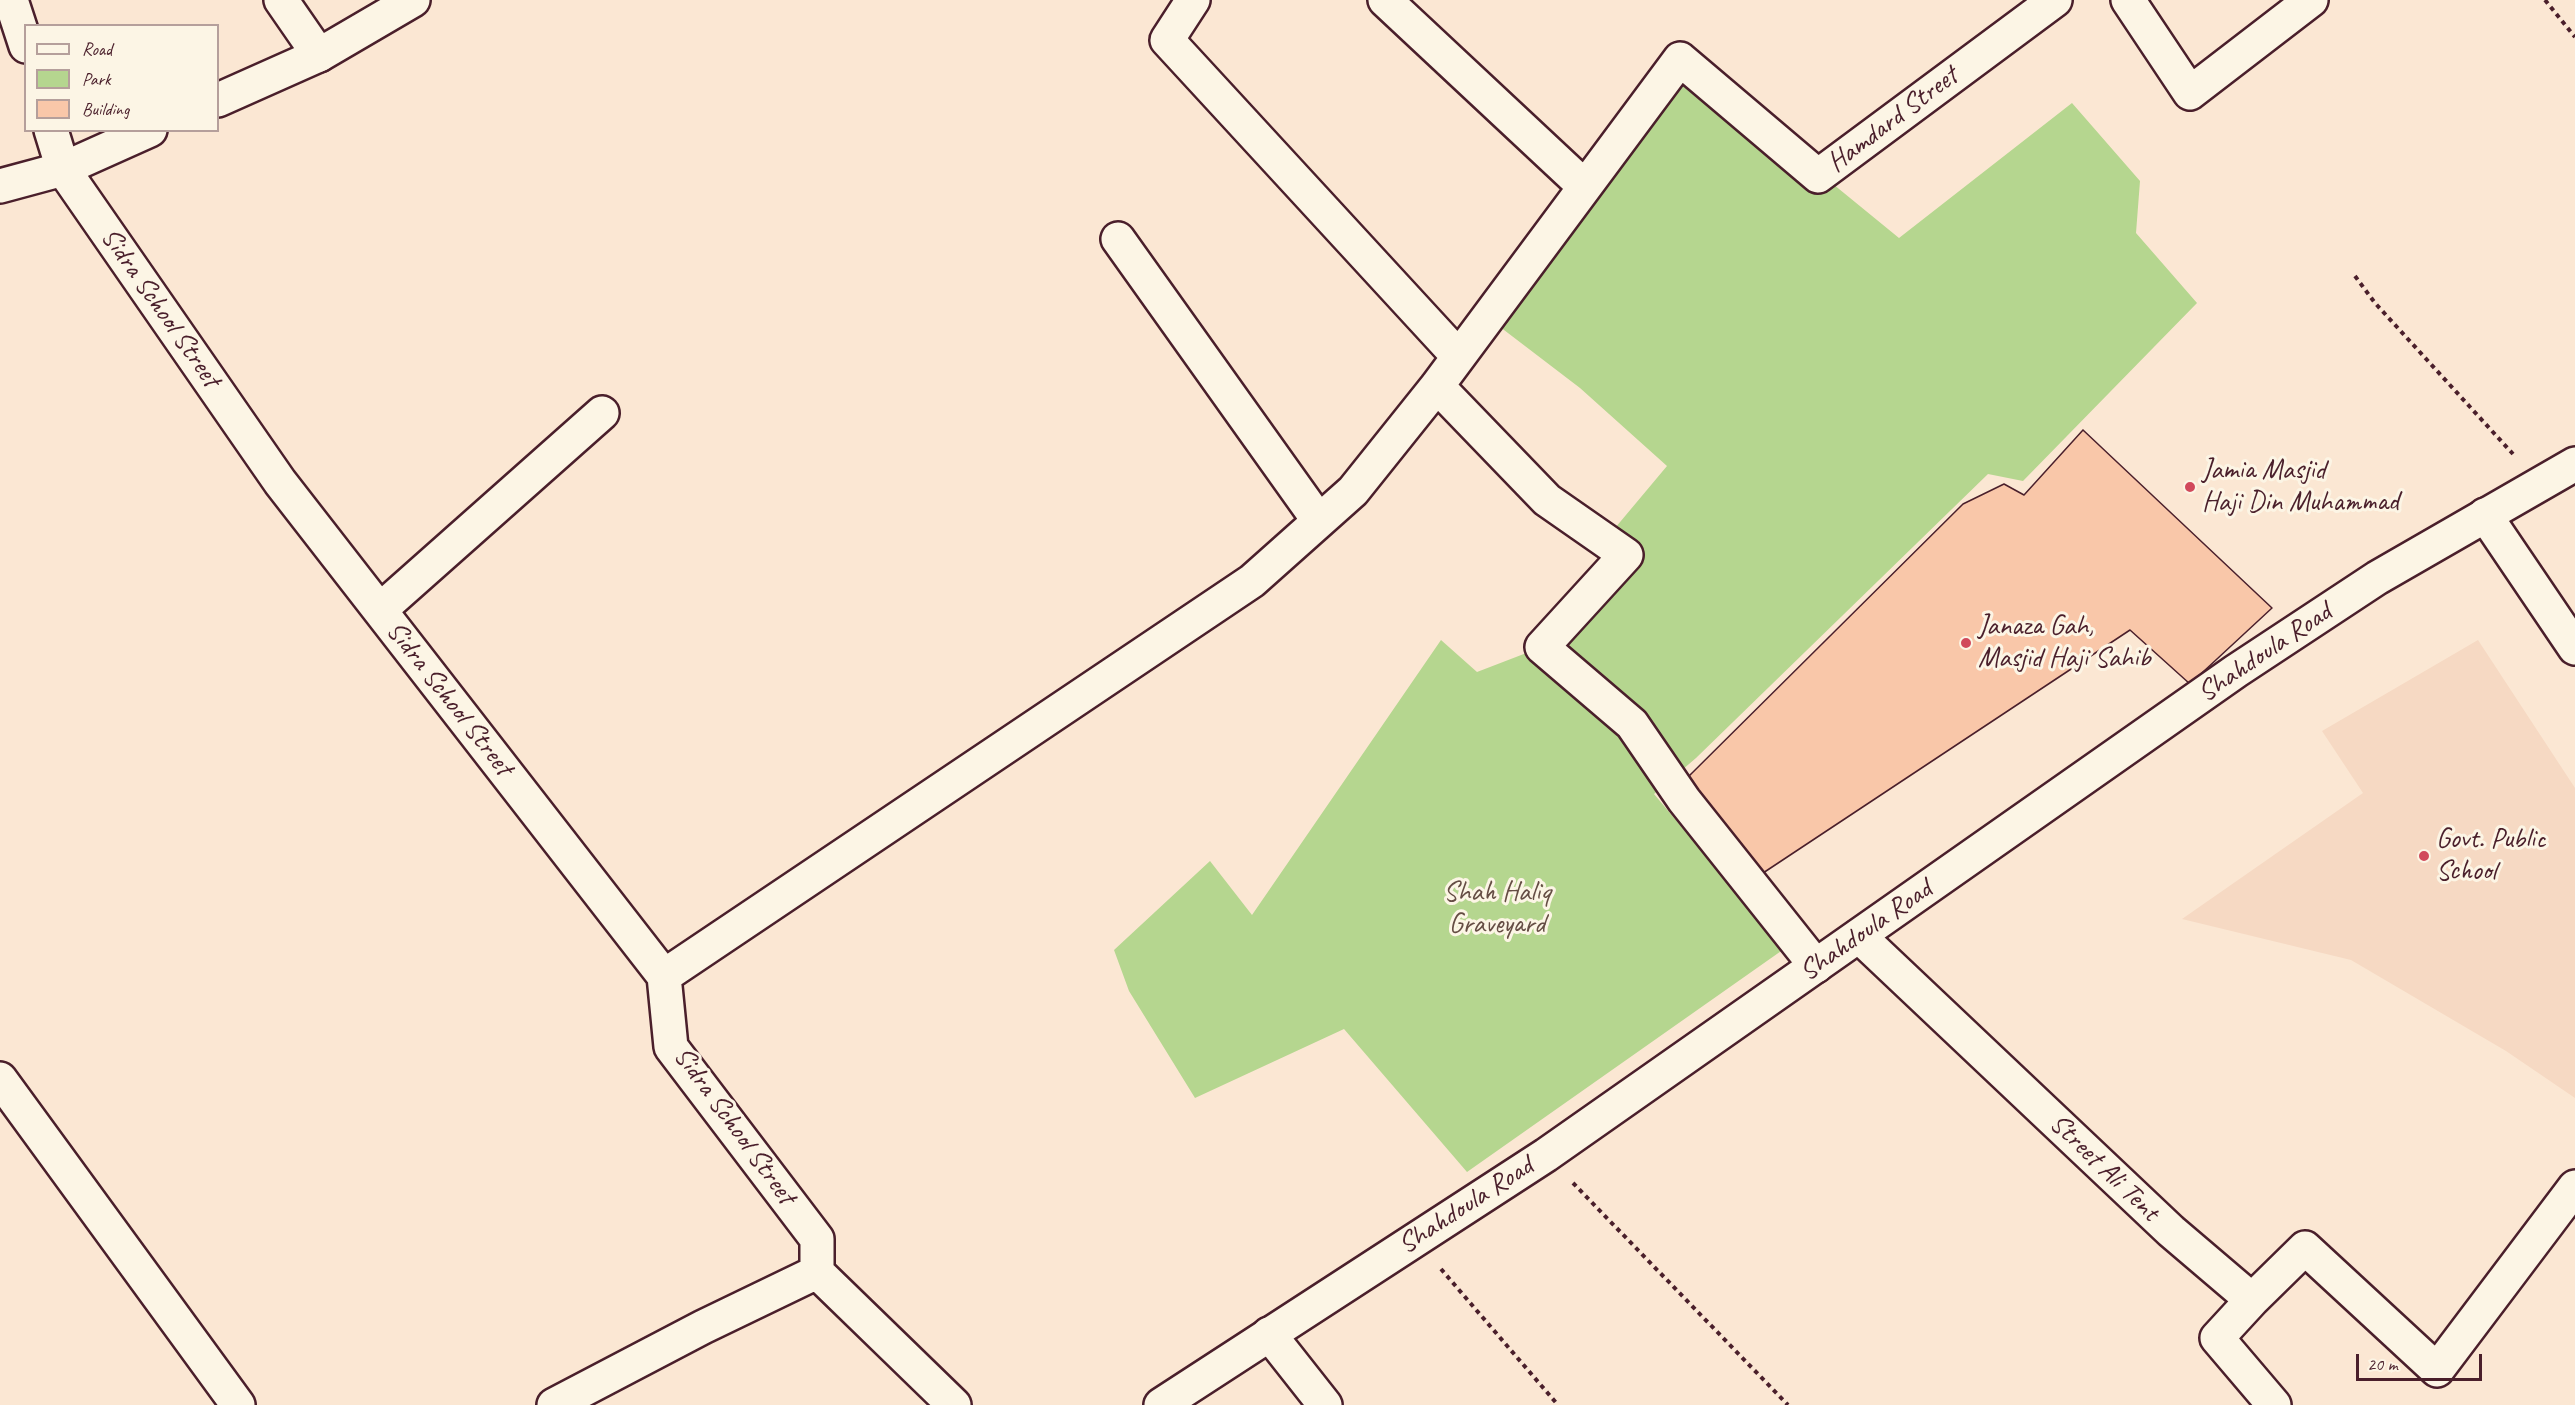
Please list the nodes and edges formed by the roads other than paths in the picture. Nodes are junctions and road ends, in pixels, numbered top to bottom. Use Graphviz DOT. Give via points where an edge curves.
graph roads {
  1 [pos="11,0"];
  2 [pos="281,0"];
  3 [pos="413,0"];
  4 [pos="1193,0"];
  5 [pos="1385,0"];
  6 [pos="2055,0"];
  7 [pos="2128,0"];
  8 [pos="2311,0"];
  9 [pos="24,40"];
  10 [pos="319,55"];
  11 [pos="219,100"];
  12 [pos="52,132"];
  13 [pos="146,132"];
  14 [pos="63,169"];
  15 [pos="0,186"];
  16 [pos="1584,186"];
  17 [pos="1118,239"];
  18 [pos="1458,356"];
  19 [pos="1437,387"];
  20 [pos="602,414"];
  21 [pos="2575,464"];
  22 [pos="2485,515"];
  23 [pos="1318,522"];
  24 [pos="380,610"];
  25 [pos="2575,648"];
  26 [pos="1858,936"];
  27 [pos="1816,966"];
  28 [pos="664,976"];
  29 [pos="0,1078"];
  30 [pos="2575,1187"];
  31 [pos="817,1272"];
  32 [pos="2252,1300"];
  33 [pos="1269,1334"];
  34 [pos="600,1394"];
  35 [pos="238,1405"];
  36 [pos="554,1405"];
  37 [pos="954,1405"];
  38 [pos="1161,1405"];
  39 [pos="1325,1405"];
  40 [pos="2274,1405"];
  1 -- 9 [label="street"];
  2 -- 10 [label="street"];
  3 -- 10 [label="street"];
  4 -- 18 [label="street" via="1167,40"];
  5 -- 16 [label="street"];
  6 -- 16 [label="street, Hamdard Street" via="1818,176 1680,59"];
  7 -- 8 [label="street" via="2190,93"];
  10 -- 11 [label="street"];
  12 -- 14 [label="street, Sidra School Street"];
  13 -- 14 [label="street"];
  14 -- 15 [label="street"];
  14 -- 24 [label="street, Sidra School Street" via="280,482"];
  16 -- 18 [label="street"];
  17 -- 23 [label="street"];
  18 -- 19 [label="street"];
  19 -- 23 [label="street" via="1353,491"];
  19 -- 27 [label="street" via="1547,500 1626,555 1542,647 1632,724 1684,800"];
  20 -- 24 [label="street"];
  21 -- 22 [label="street, Shahdoula Road"];
  22 -- 25 [label="street"];
  22 -- 26 [label="street, Shahdoula Road" via="2377,578 2235,671"];
  23 -- 28 [label="street" via="1252,581"];
  24 -- 28 [label="street, Sidra School Street"];
  26 -- 27 [label="street, Shahdoula Road"];
  26 -- 32 [label="street, Street Ali Tent" via="2171,1231"];
  27 -- 33 [label="street, Shahdoula Road" via="1546,1155"];
  28 -- 31 [label="street, Sidra School Street" via="671,1047 818,1239"];
  29 -- 35 [label="street"];
  30 -- 32 [label="street" via="2437,1370 2305,1248"];
  31 -- 34 [label="street" via="703,1326"];
  31 -- 37 [label="street"];
  32 -- 40 [label="street" via="2217,1338"];
  33 -- 38 [label="street, Shahdoula Road"];
  33 -- 39 [label="street"];
  34 -- 36 [label="street"];
}
